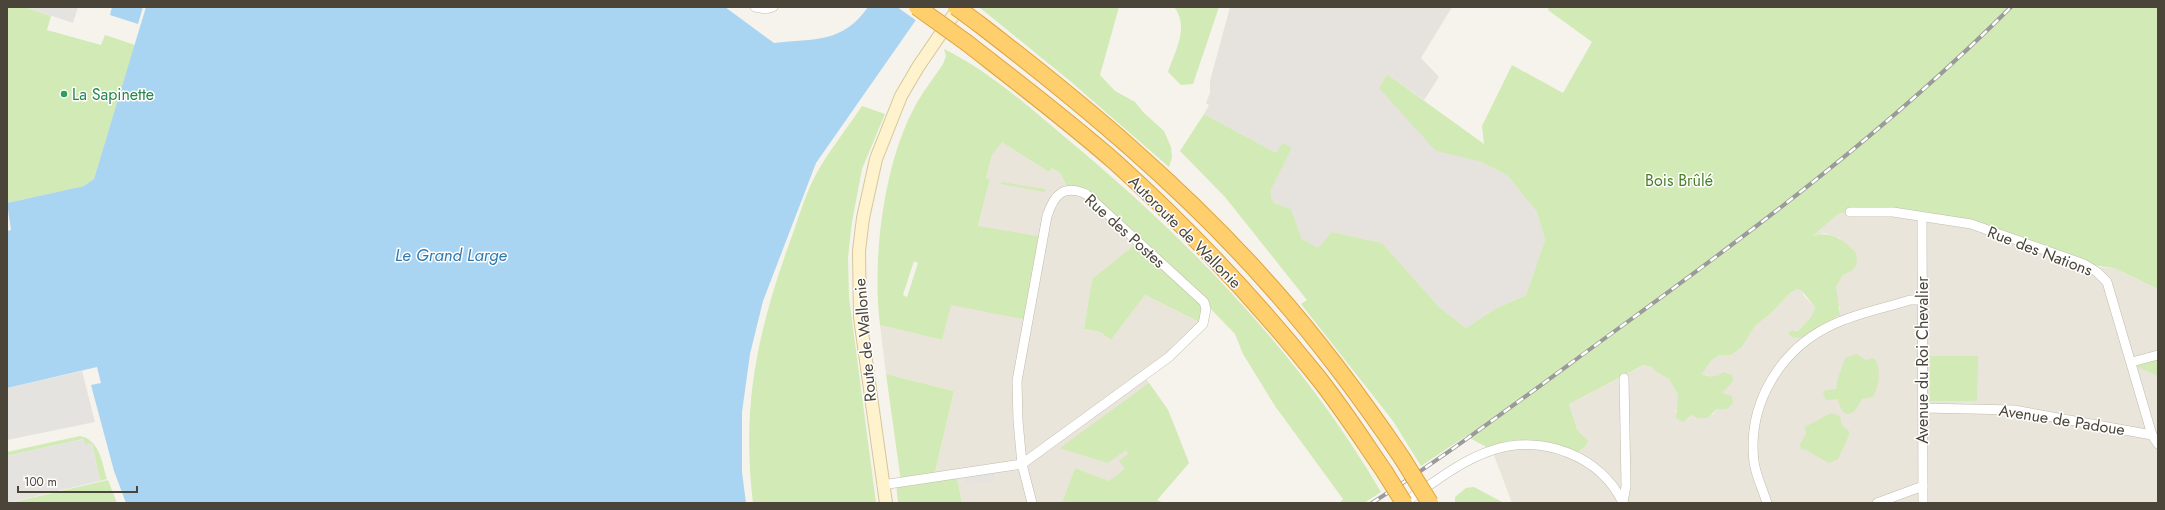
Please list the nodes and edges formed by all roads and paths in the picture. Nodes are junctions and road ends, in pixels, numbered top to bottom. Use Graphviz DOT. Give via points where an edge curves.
graph roads {
  1 [pos="755,7"];
  2 [pos="773,7"];
  3 [pos="918,7"];
  4 [pos="956,7"];
  5 [pos="959,7"];
  6 [pos="1850,212"];
  7 [pos="1922,217"];
  8 [pos="1922,300"];
  9 [pos="2158,356"];
  10 [pos="2132,362"];
  11 [pos="1624,378"];
  12 [pos="1923,408"];
  13 [pos="2152,434"];
  14 [pos="2158,444"];
  15 [pos="1022,464"];
  16 [pos="882,485"];
  17 [pos="1923,486"];
  18 [pos="886,503"];
  19 [pos="1032,503"];
  20 [pos="1404,503"];
  21 [pos="1430,503"];
  22 [pos="1623,503"];
  23 [pos="1767,503"];
  24 [pos="1877,503"];
  25 [pos="1923,503"];
  1 -- 2 [label="street"];
  3 -- 20 [label="highway, Autoroute de Wallonie, bridge" via="967,43 1115,162 1186,230 1254,302 1317,376"];
  4 -- 21 [label="highway, Autoroute de Wallonie, bridge" via="1061,87 1132,148 1203,215 1272,288 1334,362 1402,458"];
  5 -- 16 [label="main road, Route de Wallonie" via="901,96 876,159 863,218 859,251 860,318"];
  6 -- 7 [label="street, Rue des Nations" via="1893,212"];
  7 -- 8 [label="street, Avenue du Roi Chevalier"];
  7 -- 10 [label="street, Rue des Nations" via="1971,224 2084,264 2097,272 2107,282"];
  8 -- 12 [label="street, Avenue du Roi Chevalier"];
  8 -- 23 [label="street" via="1910,300 1835,324 1810,338 1788,356 1764,394 1756,422 1755,463"];
  9 -- 10 [label="street"];
  10 -- 13 [label="street, Rue des Nations"];
  11 -- 22 [label="street" via="1626,486"];
  12 -- 13 [label="street, Avenue de Padoue" via="2014,410"];
  12 -- 17 [label="street, Avenue du Roi Chevalier"];
  13 -- 14 [label="street, Rue des Nations"];
  15 -- 15 [label="street, Rue des Postes" via="1169,357 1199,330 1206,315 1204,302 1086,194 1077,190 1061,192 1054,199 1047,216 1018,381"];
  15 -- 16 [label="street, Rue des Postes"];
  15 -- 19 [label="street, Rue des Postes"];
  16 -- 18 [label="main road, Route de Wallonie"];
  17 -- 24 [label="street"];
  17 -- 25 [label="street, Avenue du Roi Chevalier"];
  20 -- 22 [label="street" via="1448,473 1492,450 1518,446 1549,448 1580,458 1601,471 1614,486"];
}
